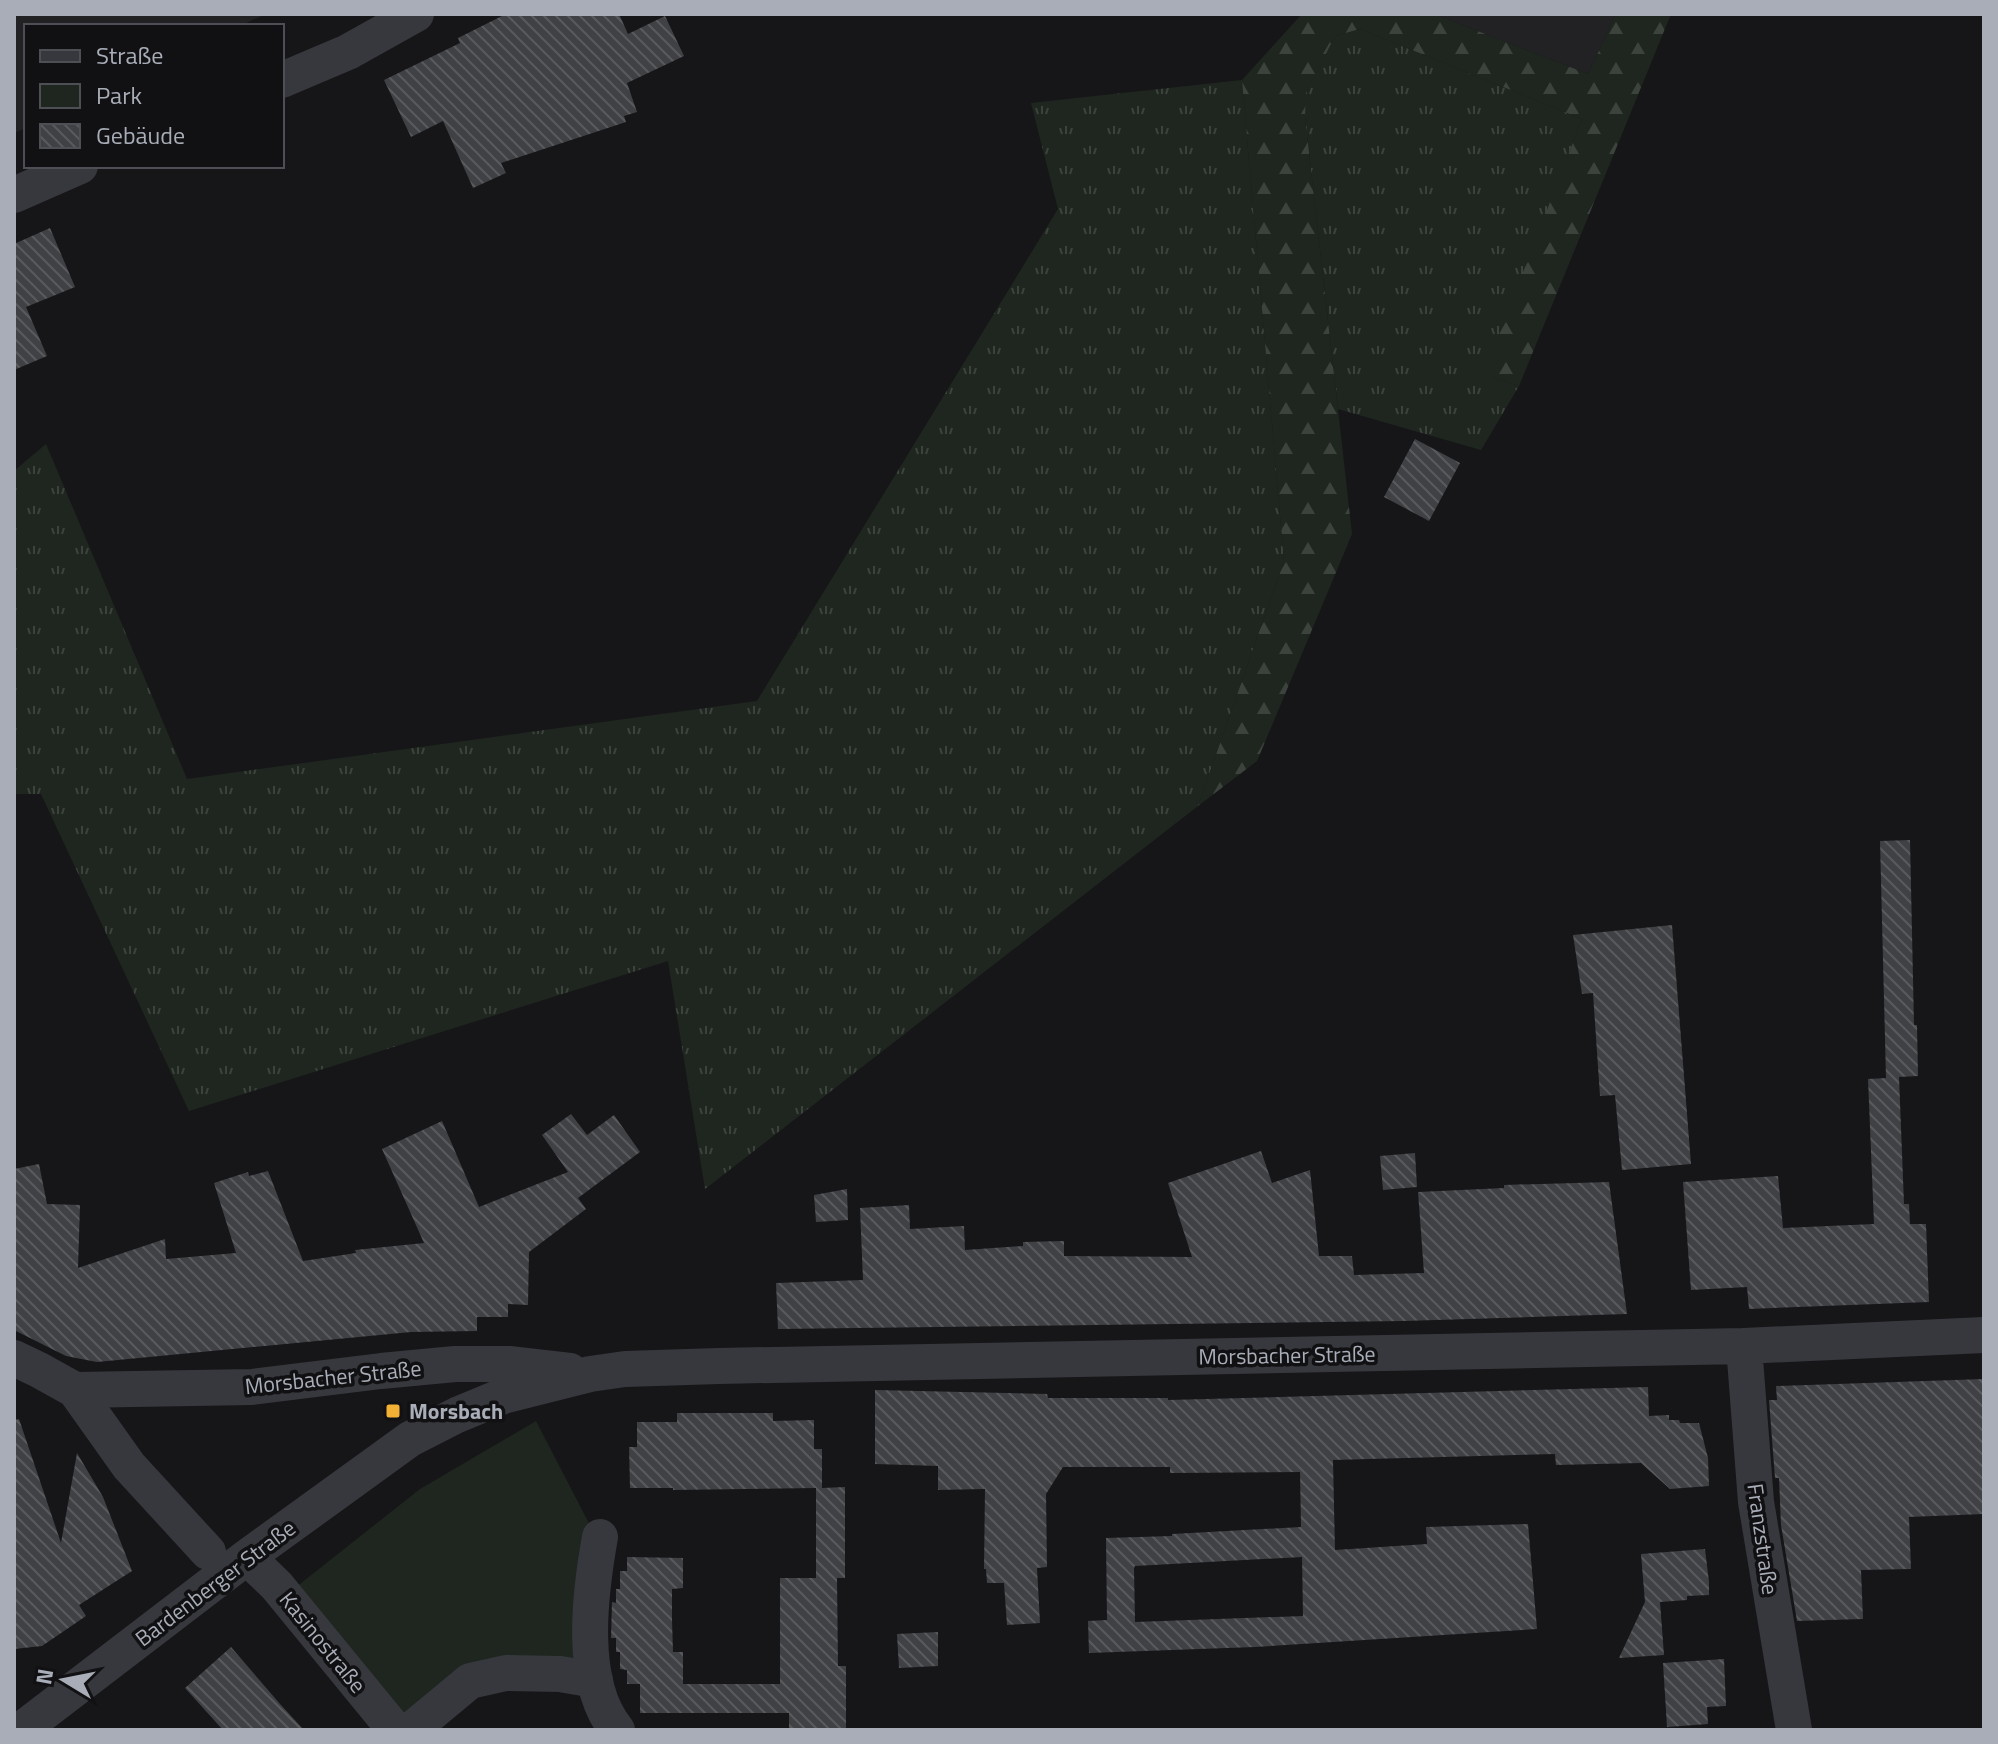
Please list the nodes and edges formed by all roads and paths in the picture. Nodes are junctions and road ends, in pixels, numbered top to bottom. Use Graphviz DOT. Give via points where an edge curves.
graph roads {
  1 [pos="416,14"];
  2 [pos="284,79"];
  3 [pos="75,168"];
  4 [pos="14,195"];
  5 [pos="1984,1335"];
  6 [pos="1744,1346"];
  7 [pos="26,1364"];
  8 [pos="590,1374"];
  9 [pos="75,1390"];
  10 [pos="410,1439"];
  11 [pos="600,1537"];
  12 [pos="208,1552"];
  13 [pos="247,1557"];
  14 [pos="595,1680"];
  15 [pos="21,1730"];
  16 [pos="395,1730"];
  17 [pos="411,1730"];
  18 [pos="617,1730"];
  19 [pos="1794,1730"];
  1 -- 2 [label="street"];
  3 -- 4 [label="street"];
  5 -- 6 [label="street, Morsbacher Straße"];
  6 -- 8 [label="street, Morsbacher Straße" via="719,1366"];
  6 -- 19 [label="street, Franzstraße" via="1756,1502"];
  7 -- 9 [label="street"];
  8 -- 9 [label="street, Morsbacher Straße" via="455,1364 252,1387"];
  8 -- 10 [label="street, Morsbacher Straße" via="503,1396"];
  9 -- 12 [label="street" via="129,1466"];
  10 -- 13 [label="street, Bardenberger Straße"];
  11 -- 14 [label="street" via="591,1607"];
  13 -- 15 [label="street, Bardenberger Straße"];
  13 -- 16 [label="street, Kasinostraße"];
  14 -- 17 [label="street" via="506,1673 470,1681"];
  14 -- 18 [label="street" via="607,1718"];
}
